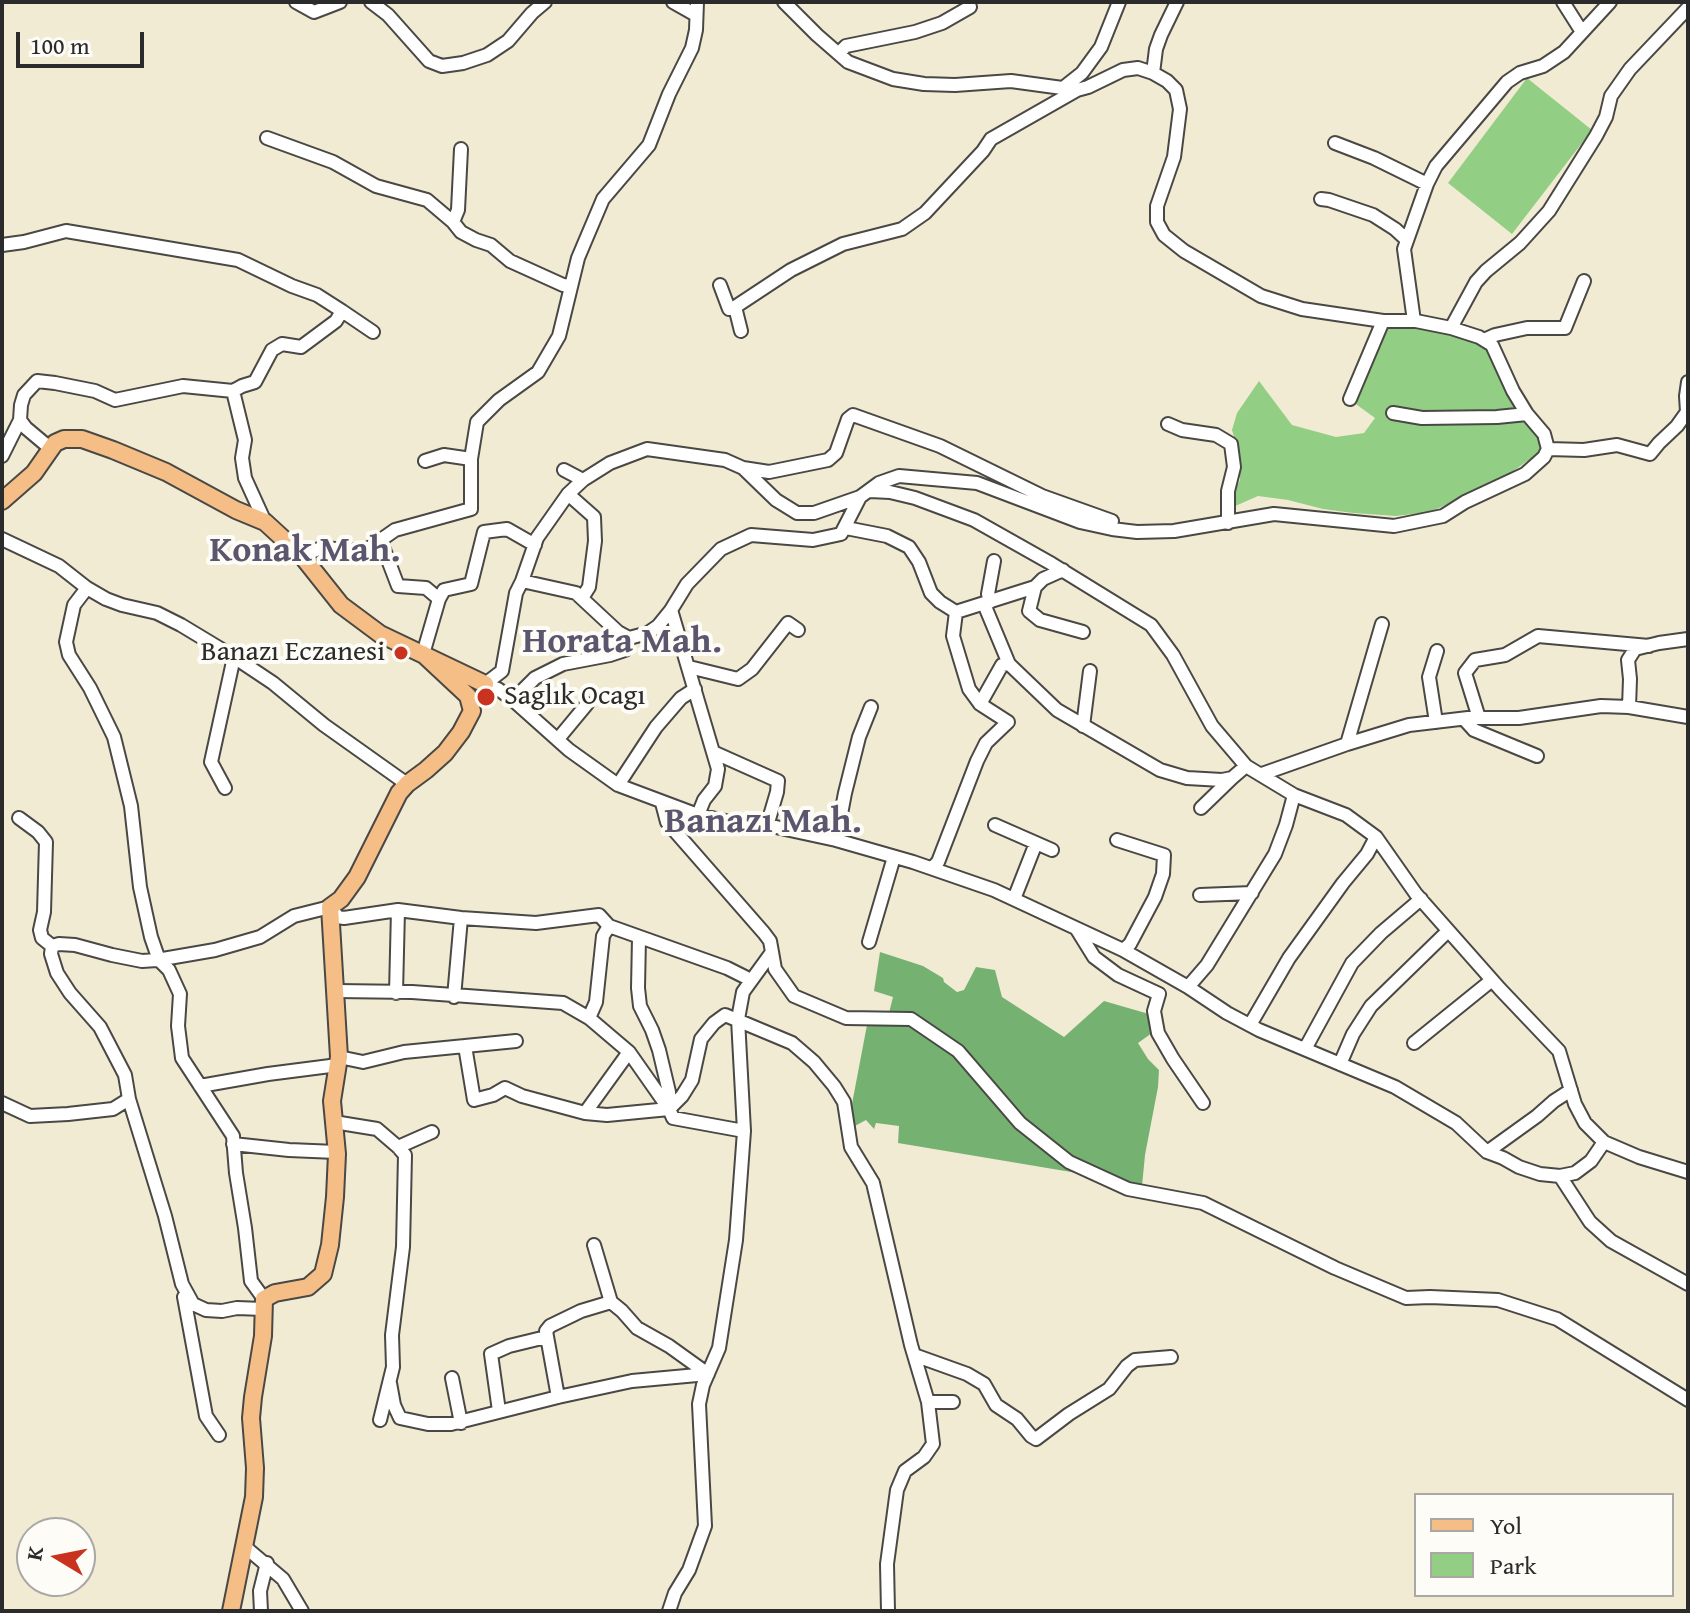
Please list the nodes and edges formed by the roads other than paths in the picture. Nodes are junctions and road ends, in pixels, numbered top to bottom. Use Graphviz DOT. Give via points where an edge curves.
graph roads {
  1 [pos="296,2"];
  2 [pos="340,2"];
  3 [pos="371,2"];
  4 [pos="545,2"];
  5 [pos="673,2"];
  6 [pos="784,2"];
  7 [pos="1119,2"];
  8 [pos="1177,2"];
  9 [pos="1563,2"];
  10 [pos="1610,2"];
  11 [pos="970,7"];
  12 [pos="697,8"];
  13 [pos="1688,8"];
  14 [pos="1582,32"];
  15 [pos="839,53"];
  16 [pos="1153,73"];
  17 [pos="1070,89"];
  18 [pos="267,138"];
  19 [pos="1335,143"];
  20 [pos="461,149"];
  21 [pos="1427,184"];
  22 [pos="1321,199"];
  23 [pos="453,222"];
  24 [pos="483,229"];
  25 [pos="1407,240"];
  26 [pos="485,243"];
  27 [pos="2,245"];
  28 [pos="1584,281"];
  29 [pos="720,285"];
  30 [pos="571,286"];
  31 [pos="735,307"];
  32 [pos="342,311"];
  33 [pos="1383,321"];
  34 [pos="1414,321"];
  35 [pos="1451,328"];
  36 [pos="741,331"];
  37 [pos="373,332"];
  38 [pos="1484,340"];
  39 [pos="1688,382"];
  40 [pos="233,391"];
  41 [pos="1350,399"];
  42 [pos="1393,413"];
  43 [pos="1527,414"];
  44 [pos="20,420"];
  45 [pos="1168,424"];
  46 [pos="51,449"];
  47 [pos="1548,449"];
  48 [pos="2,456"];
  49 [pos="471,459"];
  50 [pos="425,461"];
  51 [pos="743,468"];
  52 [pos="564,470"];
  53 [pos="583,480"];
  54 [pos="568,494"];
  55 [pos="865,494"];
  56 [pos="2,501"];
  57 [pos="471,509"];
  58 [pos="1112,521"];
  59 [pos="265,522"];
  60 [pos="1228,523"];
  61 [pos="846,528"];
  62 [pos="484,532"];
  63 [pos="2,539"];
  64 [pos="380,539"];
  65 [pos="535,545"];
  66 [pos="302,556"];
  67 [pos="994,561"];
  68 [pos="1063,570"];
  69 [pos="522,581"];
  70 [pos="1035,587"];
  71 [pos="87,588"];
  72 [pos="582,598"];
  73 [pos="439,599"];
  74 [pos="987,603"];
  75 [pos="671,610"];
  76 [pos="956,612"];
  77 [pos="1382,624"];
  78 [pos="798,630"];
  79 [pos="1083,632"];
  80 [pos="629,638"];
  81 [pos="1688,639"];
  82 [pos="1649,646"];
  83 [pos="1437,651"];
  84 [pos="423,654"];
  85 [pos="234,657"];
  86 [pos="1009,664"];
  87 [pos="689,667"];
  88 [pos="1090,671"];
  89 [pos="491,687"];
  90 [pos="695,689"];
  91 [pos="513,700"];
  92 [pos="587,704"];
  93 [pos="980,704"];
  94 [pos="871,707"];
  95 [pos="1629,707"];
  96 [pos="1688,717"];
  97 [pos="1479,718"];
  98 [pos="1464,719"];
  99 [pos="1436,722"];
  100 [pos="1083,726"];
  101 [pos="558,739"];
  102 [pos="1347,744"];
  103 [pos="713,752"];
  104 [pos="1537,756"];
  105 [pos="1246,766"];
  106 [pos="1262,774"];
  107 [pos="1232,778"];
  108 [pos="407,784"];
  109 [pos="618,785"];
  110 [pos="225,788"];
  111 [pos="1294,795"];
  112 [pos="662,803"];
  113 [pos="1201,808"];
  114 [pos="698,815"];
  115 [pos="19,818"];
  116 [pos="995,825"];
  117 [pos="767,826"];
  118 [pos="1376,837"];
  119 [pos="836,840"];
  120 [pos="1117,840"];
  121 [pos="1036,843"];
  122 [pos="1052,850"];
  123 [pos="894,857"];
  124 [pos="932,868"];
  125 [pos="1252,893"];
  126 [pos="1200,895"];
  127 [pos="1014,899"];
  128 [pos="1421,899"];
  129 [pos="330,907"];
  130 [pos="398,910"];
  131 [pos="461,918"];
  132 [pos="609,926"];
  133 [pos="1076,928"];
  134 [pos="1448,931"];
  135 [pos="639,938"];
  136 [pos="869,942"];
  137 [pos="52,946"];
  138 [pos="1123,950"];
  139 [pos="772,952"];
  140 [pos="159,960"];
  141 [pos="751,980"];
  142 [pos="1492,980"];
  143 [pos="1188,987"];
  144 [pos="337,991"];
  145 [pos="396,993"];
  146 [pos="454,997"];
  147 [pos="589,1018"];
  148 [pos="738,1019"];
  149 [pos="1250,1025"];
  150 [pos="516,1041"];
  151 [pos="1414,1043"];
  152 [pos="465,1046"];
  153 [pos="1305,1049"];
  154 [pos="629,1052"];
  155 [pos="339,1061"];
  156 [pos="1340,1064"];
  157 [pos="200,1086"];
  158 [pos="1571,1090"];
  159 [pos="129,1099"];
  160 [pos="2,1103"];
  161 [pos="1203,1103"];
  162 [pos="113,1109"];
  163 [pos="669,1109"];
  164 [pos="585,1113"];
  165 [pos="334,1122"];
  166 [pos="137,1123"];
  167 [pos="744,1131"];
  168 [pos="432,1132"];
  169 [pos="1604,1142"];
  170 [pos="233,1144"];
  171 [pos="398,1147"];
  172 [pos="336,1152"];
  173 [pos="1487,1152"];
  174 [pos="1688,1172"];
  175 [pos="1560,1176"];
  176 [pos="594,1245"];
  177 [pos="1688,1284"];
  178 [pos="182,1286"];
  179 [pos="611,1302"];
  180 [pos="263,1304"];
  181 [pos="546,1337"];
  182 [pos="914,1355"];
  183 [pos="1171,1357"];
  184 [pos="708,1374"];
  185 [pos="452,1378"];
  186 [pos="390,1383"];
  187 [pos="558,1397"];
  188 [pos="1688,1400"];
  189 [pos="928,1402"];
  190 [pos="953,1402"];
  191 [pos="499,1411"];
  192 [pos="380,1420"];
  193 [pos="461,1423"];
  194 [pos="219,1435"];
  195 [pos="244,1546"];
  196 [pos="267,1563"];
  197 [pos="231,1611"];
  198 [pos="261,1611"];
  199 [pos="302,1611"];
  200 [pos="669,1611"];
  201 [pos="888,1611"];
  1 -- 2 [label="street" via="314,12"];
  3 -- 4 [label="street" via="429,61 442,66 487,55"];
  5 -- 12 [label="street"];
  6 -- 15 [label="street"];
  7 -- 17 [label="street" via="1101,47"];
  8 -- 16 [label="street" via="1156,49"];
  9 -- 14 [label="street"];
  10 -- 14 [label="street"];
  11 -- 15 [label="street" via="942,23 858,42"];
  12 -- 30 [label="street" via="700,35 649,145 603,199"];
  13 -- 35 [label="street" via="1630,69 1549,211 1476,282"];
  14 -- 21 [label="street" via="1543,66 1507,82 1436,166"];
  15 -- 17 [label="street" via="848,62 893,79 924,84 1011,81"];
  16 -- 17 [label="street" via="1123,70 1088,87"];
  16 -- 33 [label="street" via="1176,90 1180,109 1174,157 1157,206 1164,235 1261,296 1302,309"];
  17 -- 31 [label="street" via="991,139 925,213 902,229 843,244"];
  18 -- 23 [label="street" via="333,162 376,186 427,200"];
  19 -- 21 [label="street"];
  20 -- 23 [label="street"];
  21 -- 25 [label="street"];
  22 -- 25 [label="street" via="1373,215"];
  23 -- 26 [label="street"];
  24 -- 26 [label="street"];
  25 -- 34 [label="street"];
  26 -- 30 [label="street" via="510,261"];
  27 -- 32 [label="street" via="66,231 238,260"];
  28 -- 38 [label="street" via="1565,328 1527,328"];
  29 -- 31 [label="street" via="729,309"];
  30 -- 49 [label="street" via="559,336 538,372 477,422"];
  31 -- 36 [label="street"];
  32 -- 37 [label="street"];
  32 -- 40 [label="street" via="301,347 282,344 272,350 255,382"];
  33 -- 34 [label="street"];
  33 -- 41 [label="street"];
  34 -- 35 [label="street"];
  35 -- 38 [label="street"];
  38 -- 43 [label="street" via="1492,345"];
  39 -- 47 [label="street" via="1687,412 1650,454 1617,445"];
  40 -- 44 [label="street" via="183,386 115,400 95,391 37,381 24,395"];
  40 -- 59 [label="street" via="245,440 245,478"];
  42 -- 43 [label="street" via="1422,418"];
  43 -- 47 [label="street" via="1544,434"];
  44 -- 46 [label="street"];
  44 -- 48 [label="street"];
  45 -- 60 [label="street" via="1216,435 1231,444"];
  46 -- 56 [label="main road" via="34,473"];
  46 -- 59 [label="main road" via="64,439 82,439 166,472"];
  47 -- 60 [label="street" via="1525,474 1443,516 1394,526 1274,514"];
  49 -- 50 [label="street" via="444,455"];
  49 -- 57 [label="street"];
  51 -- 53 [label="street" via="725,460 647,449"];
  51 -- 55 [label="street" via="797,513 814,513"];
  51 -- 58 [label="street" via="769,472 828,460 853,415 940,446 1042,496"];
  52 -- 53 [label="street"];
  53 -- 54 [label="street"];
  54 -- 65 [label="street"];
  54 -- 72 [label="street" via="594,517 589,587"];
  55 -- 60 [label="street" via="899,476 936,478 977,483 1112,529 1174,531"];
  55 -- 61 [label="street"];
  55 -- 68 [label="street" via="890,492 974,520"];
  57 -- 62 [label="street"];
  57 -- 64 [label="street"];
  59 -- 66 [label="main road"];
  61 -- 75 [label="street" via="813,540 751,535 721,549 687,584"];
  61 -- 76 [label="street" via="887,536 909,547 931,593"];
  62 -- 65 [label="street" via="507,529"];
  62 -- 73 [label="street" via="471,584 444,590"];
  63 -- 71 [label="street" via="59,566"];
  64 -- 66 [label="street" via="365,551 321,548"];
  64 -- 73 [label="street" via="398,586 426,588"];
  65 -- 69 [label="street"];
  66 -- 84 [label="main road" via="341,605 380,634"];
  67 -- 74 [label="street"];
  68 -- 70 [label="street"];
  68 -- 105 [label="street" via="1151,625 1212,726"];
  69 -- 72 [label="street"];
  69 -- 89 [label="street" via="502,671"];
  70 -- 74 [label="street"];
  70 -- 79 [label="street" via="1029,611 1040,620"];
  71 -- 85 [label="street" via="122,605 157,613"];
  71 -- 140 [label="street" via="74,605 66,642 114,737 131,806 140,887"];
  72 -- 80 [label="street"];
  73 -- 84 [label="street"];
  74 -- 76 [label="street"];
  74 -- 86 [label="street"];
  75 -- 80 [label="street" via="648,633"];
  75 -- 87 [label="street"];
  76 -- 93 [label="street" via="953,636 969,689"];
  77 -- 102 [label="street"];
  78 -- 87 [label="street" via="788,623 738,679"];
  80 -- 91 [label="street" via="625,650 563,664 535,678"];
  81 -- 82 [label="street"];
  82 -- 95 [label="street" via="1635,649 1628,660"];
  82 -- 97 [label="street" via="1538,636 1505,655 1475,660 1465,673"];
  83 -- 99 [label="street" via="1429,677"];
  84 -- 89 [label="main road"];
  84 -- 108 [label="main road" via="468,696 472,711 445,753"];
  85 -- 108 [label="street"];
  85 -- 110 [label="street" via="211,762"];
  86 -- 93 [label="street" via="1002,665"];
  86 -- 100 [label="street" via="1057,710"];
  87 -- 90 [label="street"];
  88 -- 100 [label="street"];
  89 -- 91 [label="street"];
  90 -- 103 [label="street"];
  90 -- 109 [label="street" via="656,727"];
  91 -- 101 [label="street"];
  92 -- 101 [label="street"];
  93 -- 124 [label="street" via="1008,722 986,743"];
  94 -- 119 [label="street"];
  95 -- 96 [label="street"];
  95 -- 97 [label="street"];
  97 -- 98 [label="street"];
  98 -- 99 [label="street"];
  98 -- 104 [label="street" via="1474,730"];
  99 -- 102 [label="street"];
  100 -- 107 [label="street" via="1160,770 1195,779"];
  101 -- 109 [label="street"];
  102 -- 106 [label="street"];
  103 -- 114 [label="street" via="715,786"];
  103 -- 117 [label="street" via="778,781"];
  105 -- 106 [label="street"];
  105 -- 107 [label="street"];
  106 -- 111 [label="street"];
  107 -- 113 [label="street"];
  108 -- 129 [label="main road" via="357,877"];
  109 -- 112 [label="street"];
  111 -- 118 [label="street" via="1346,815"];
  111 -- 125 [label="street" via="1275,854"];
  112 -- 114 [label="street"];
  112 -- 139 [label="street" via="667,822 764,933"];
  114 -- 117 [label="street"];
  115 -- 137 [label="street" via="46,842 40,930"];
  116 -- 121 [label="street"];
  117 -- 119 [label="street"];
  118 -- 128 [label="street"];
  118 -- 149 [label="street" via="1289,958"];
  119 -- 123 [label="street"];
  120 -- 138 [label="street" via="1164,855 1155,897"];
  121 -- 122 [label="street"];
  121 -- 127 [label="street"];
  123 -- 124 [label="street"];
  123 -- 136 [label="street"];
  124 -- 127 [label="street"];
  125 -- 126 [label="street"];
  125 -- 143 [label="street"];
  127 -- 133 [label="street"];
  128 -- 134 [label="street"];
  128 -- 153 [label="street" via="1352,963"];
  129 -- 130 [label="street" via="344,918"];
  129 -- 140 [label="street" via="294,916 260,937"];
  129 -- 144 [label="main road"];
  130 -- 131 [label="street"];
  130 -- 145 [label="street"];
  131 -- 132 [label="street" via="536,923 599,915"];
  131 -- 146 [label="street"];
  132 -- 135 [label="street"];
  132 -- 147 [label="street"];
  133 -- 138 [label="street"];
  133 -- 161 [label="street" via="1094,957 1159,994 1154,1011 1158,1033"];
  134 -- 142 [label="street"];
  134 -- 156 [label="street" via="1371,1006"];
  135 -- 141 [label="street"];
  135 -- 163 [label="street" via="640,1006 659,1050"];
  137 -- 140 [label="street"];
  137 -- 159 [label="street" via="57,973 100,1027 125,1075"];
  138 -- 143 [label="street"];
  139 -- 141 [label="street"];
  139 -- 188 [label="street" via="775,969 794,996 846,1018 911,1019 958,1051 1020,1123 1069,1162 1128,1189 1203,1203 1406,1298 1498,1300 1557,1319"];
  140 -- 157 [label="street" via="180,994 182,1058"];
  141 -- 148 [label="street"];
  142 -- 151 [label="street"];
  142 -- 158 [label="street" via="1559,1051"];
  143 -- 149 [label="street"];
  144 -- 145 [label="street"];
  144 -- 155 [label="main road"];
  145 -- 146 [label="street"];
  146 -- 147 [label="street" via="563,1003"];
  147 -- 154 [label="street"];
  148 -- 163 [label="street" via="725,1015 701,1039 692,1080"];
  148 -- 167 [label="street"];
  148 -- 182 [label="street" via="792,1043 844,1102 851,1147 873,1183"];
  149 -- 153 [label="street"];
  150 -- 152 [label="street"];
  152 -- 155 [label="street"];
  152 -- 164 [label="street" via="474,1100 505,1088"];
  153 -- 156 [label="street"];
  154 -- 163 [label="street"];
  154 -- 164 [label="street"];
  155 -- 157 [label="street"];
  155 -- 165 [label="main road"];
  156 -- 173 [label="street" via="1395,1087 1456,1123"];
  157 -- 170 [label="street"];
  158 -- 169 [label="street" via="1585,1123"];
  158 -- 173 [label="street"];
  159 -- 162 [label="street"];
  159 -- 166 [label="street"];
  160 -- 162 [label="street" via="30,1116"];
  162 -- 166 [label="street"];
  163 -- 164 [label="street"];
  163 -- 167 [label="street" via="673,1118"];
  165 -- 171 [label="street" via="377,1129"];
  165 -- 172 [label="main road"];
  166 -- 178 [label="street"];
  167 -- 184 [label="street" via="736,1240 719,1348"];
  168 -- 171 [label="street"];
  169 -- 174 [label="street"];
  169 -- 175 [label="street" via="1591,1161"];
  170 -- 172 [label="street"];
  170 -- 180 [label="street" via="251,1281"];
  171 -- 186 [label="street" via="405,1155 406,1182"];
  172 -- 180 [label="main road" via="323,1274 308,1287 275,1293"];
  173 -- 175 [label="street" via="1540,1174"];
  175 -- 177 [label="street" via="1590,1222 1611,1241"];
  176 -- 179 [label="street"];
  178 -- 180 [label="street" via="193,1304 206,1310"];
  178 -- 194 [label="street" via="206,1416"];
  179 -- 181 [label="street" via="550,1326"];
  179 -- 184 [label="street" via="637,1328"];
  180 -- 195 [label="main road" via="251,1418 254,1497"];
  181 -- 187 [label="street"];
  181 -- 191 [label="street" via="491,1354"];
  182 -- 183 [label="street" via="984,1384 996,1405 1036,1439 1109,1389 1135,1360"];
  182 -- 189 [label="street"];
  184 -- 187 [label="street" via="632,1381"];
  184 -- 200 [label="street" via="699,1404 705,1526"];
  185 -- 193 [label="street"];
  186 -- 192 [label="street"];
  186 -- 193 [label="street" via="400,1418"];
  187 -- 191 [label="street"];
  189 -- 190 [label="street"];
  189 -- 201 [label="street" via="933,1444 905,1471 897,1490 887,1564"];
  191 -- 193 [label="street"];
  195 -- 196 [label="street"];
  195 -- 197 [label="main road"];
  196 -- 198 [label="street"];
  196 -- 199 [label="street"];
}
